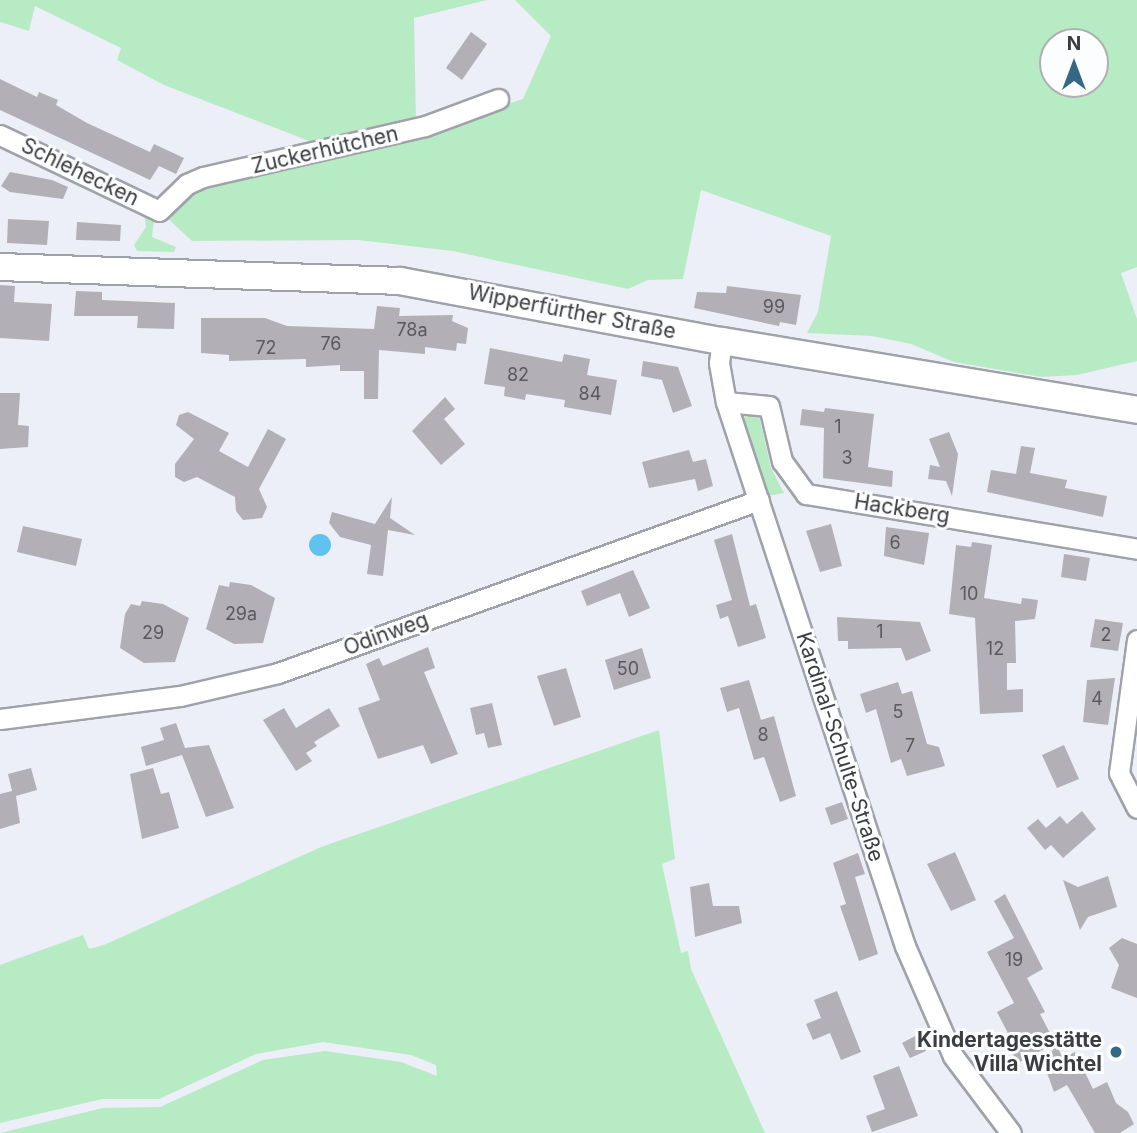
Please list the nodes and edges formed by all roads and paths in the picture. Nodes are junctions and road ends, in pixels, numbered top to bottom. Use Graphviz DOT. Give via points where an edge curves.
graph roads {
  1 [pos="498,99"];
  2 [pos="0,135"];
  3 [pos="159,211"];
  4 [pos="0,267"];
  5 [pos="722,341"];
  6 [pos="726,402"];
  7 [pos="1137,409"];
  8 [pos="759,500"];
  9 [pos="1137,549"];
  10 [pos="1137,640"];
  11 [pos="0,719"];
  12 [pos="1137,808"];
  13 [pos="1011,1133"];
  1 -- 3 [label="street, Zuckerhütchen" via="425,126 203,177 187,184"];
  2 -- 3 [label="street, Schlehecken"];
  4 -- 5 [label="main road, Wipperfürther Straße" via="400,281"];
  5 -- 6 [label="street, Kardinal-Schulte-Straße" via="719,363"];
  5 -- 7 [label="main road, Wipperfürther Straße"];
  6 -- 8 [label="street, Kardinal-Schulte-Straße"];
  6 -- 9 [label="street, Hackberg" via="769,406 782,461 806,494"];
  8 -- 11 [label="street, Odinweg" via="278,673 180,696"];
  8 -- 13 [label="street, Kardinal-Schulte-Straße" via="905,946 953,1056"];
  10 -- 12 [label="street" via="1119,773"];
}
